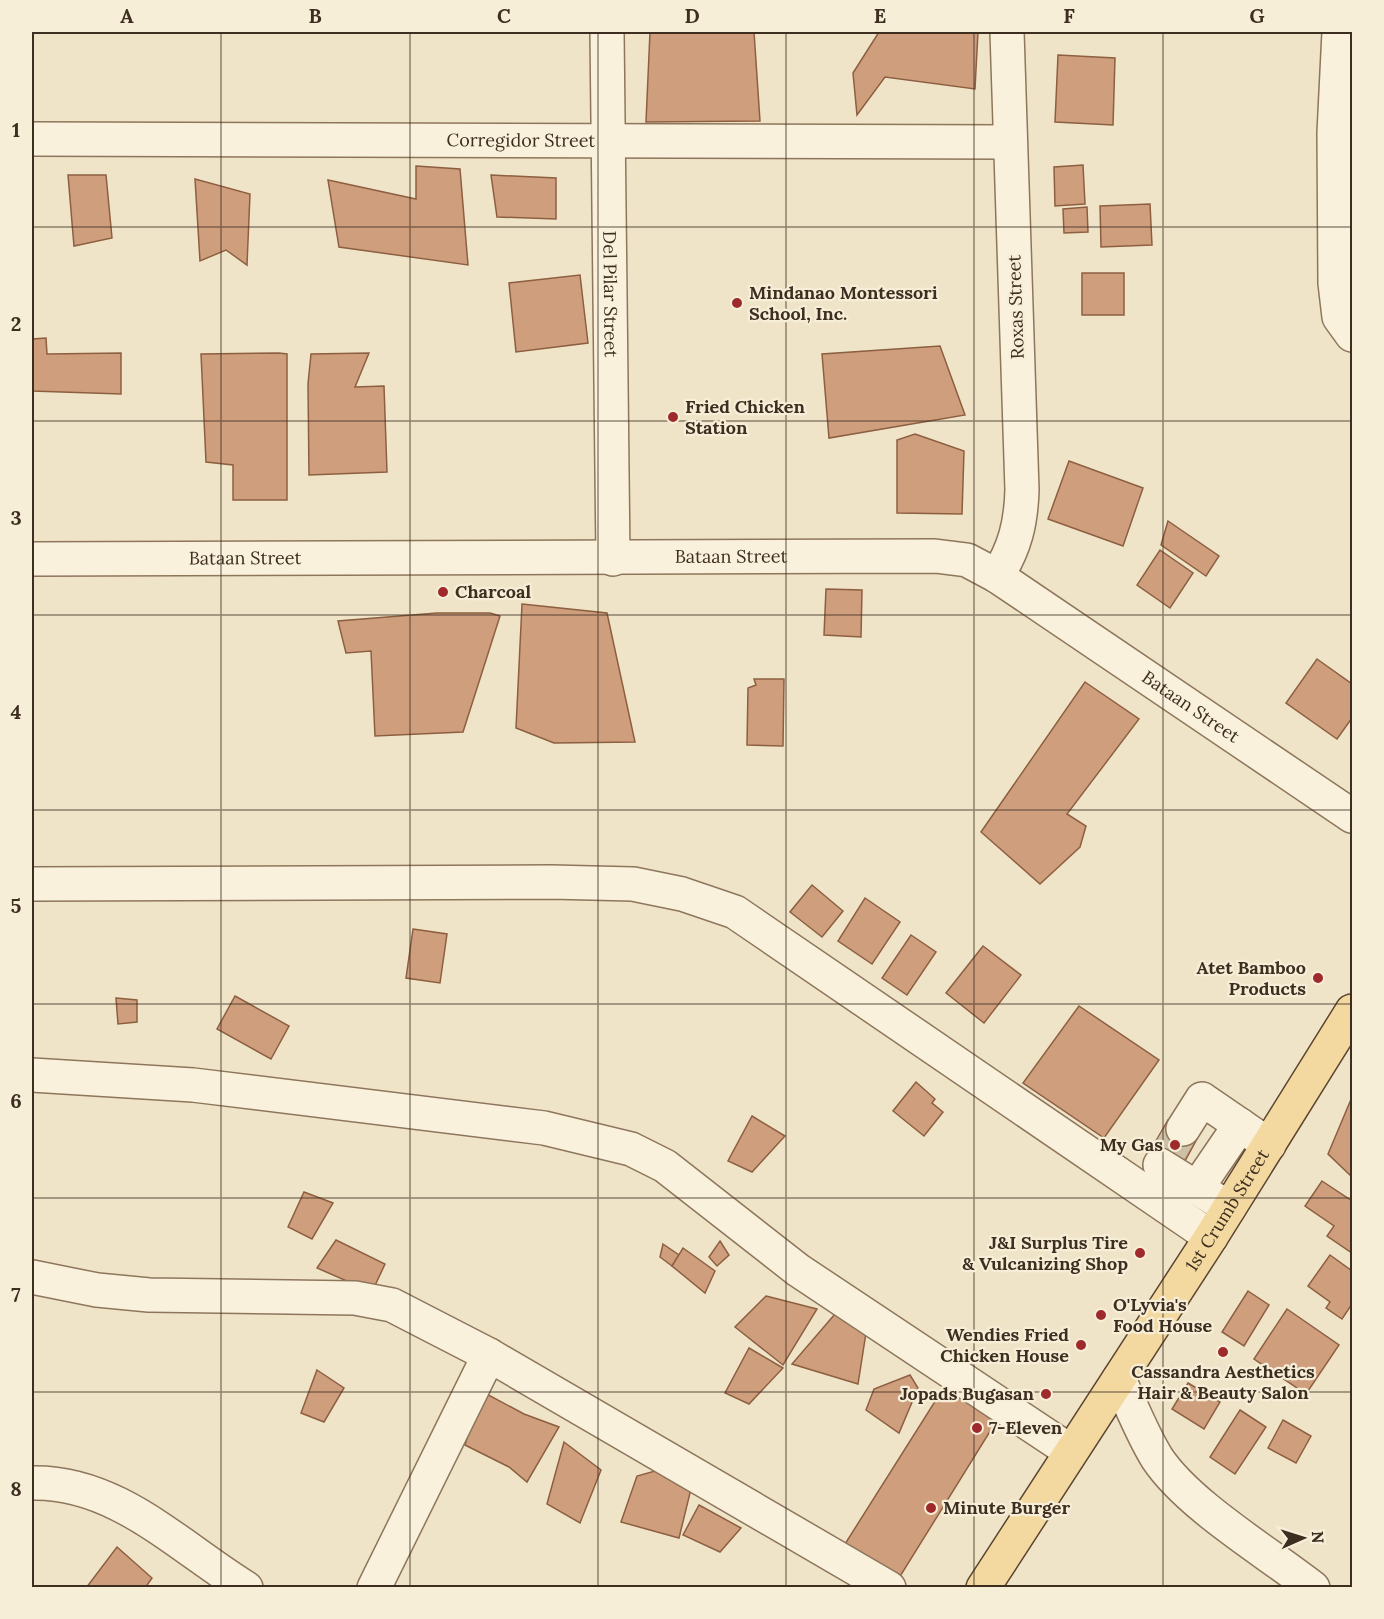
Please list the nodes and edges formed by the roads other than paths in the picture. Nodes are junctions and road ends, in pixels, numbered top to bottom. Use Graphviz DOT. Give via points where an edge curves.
graph roads {
  1 [pos="607,32"];
  2 [pos="1007,32"];
  3 [pos="1339,32"];
  4 [pos="32,139"];
  5 [pos="608,140"];
  6 [pos="1010,142"];
  7 [pos="1353,335"];
  8 [pos="32,559"];
  9 [pos="613,559"];
  10 [pos="997,576"];
  11 [pos="1353,816"];
  12 [pos="32,884"];
  13 [pos="1353,1011"];
  14 [pos="32,1075"];
  15 [pos="1240,1125"];
  16 [pos="1183,1129"];
  17 [pos="1269,1145"];
  18 [pos="1156,1173"];
  19 [pos="1197,1188"];
  20 [pos="1229,1208"];
  21 [pos="1211,1237"];
  22 [pos="32,1277"];
  23 [pos="489,1355"];
  24 [pos="1119,1379"];
  25 [pos="1070,1451"];
  26 [pos="32,1483"];
  27 [pos="246,1587"];
  28 [pos="374,1587"];
  29 [pos="889,1587"];
  30 [pos="983,1587"];
  31 [pos="1313,1587"];
  1 -- 5 [label="street, Del Pilar Street"];
  2 -- 6 [label="street, Roxas Street"];
  3 -- 7 [label="street" via="1334,133 1335,283 1339,317"];
  4 -- 5 [label="street, Corregidor Street"];
  5 -- 6 [label="street, Corregidor Street"];
  5 -- 9 [label="street, Del Pilar Street"];
  6 -- 10 [label="street, Roxas Street" via="1022,490 1017,537"];
  8 -- 9 [label="street, Bataan Street"];
  9 -- 10 [label="street, Bataan Street" via="935,556 967,560"];
  10 -- 11 [label="street, Bataan Street"];
  12 -- 18 [label="street" via="551,882 633,884 682,894 735,912"];
  13 -- 17 [label="main road, 1st Crumb Street"];
  14 -- 25 [label="street" via="193,1085 544,1128 631,1149 665,1166 798,1270"];
  15 -- 16 [label="street" via="1202,1099"];
  15 -- 17 [label="street"];
  15 -- 19 [label="street"];
  17 -- 20 [label="main road, 1st Crumb Street"];
  18 -- 19 [label="street"];
  18 -- 21 [label="street"];
  19 -- 20 [label="street"];
  20 -- 21 [label="main road, 1st Crumb Street"];
  21 -- 24 [label="main road, 1st Crumb Street"];
  22 -- 23 [label="street" via="149,1295 372,1300 392,1305"];
  23 -- 28 [label="street"];
  23 -- 29 [label="street"];
  24 -- 25 [label="main road, 1st Crumb Street"];
  24 -- 31 [label="street" via="1156,1457 1170,1475 1195,1499"];
  25 -- 30 [label="main road, 1st Crumb Street"];
  26 -- 27 [label="street" via="78,1488 123,1504"];
}
